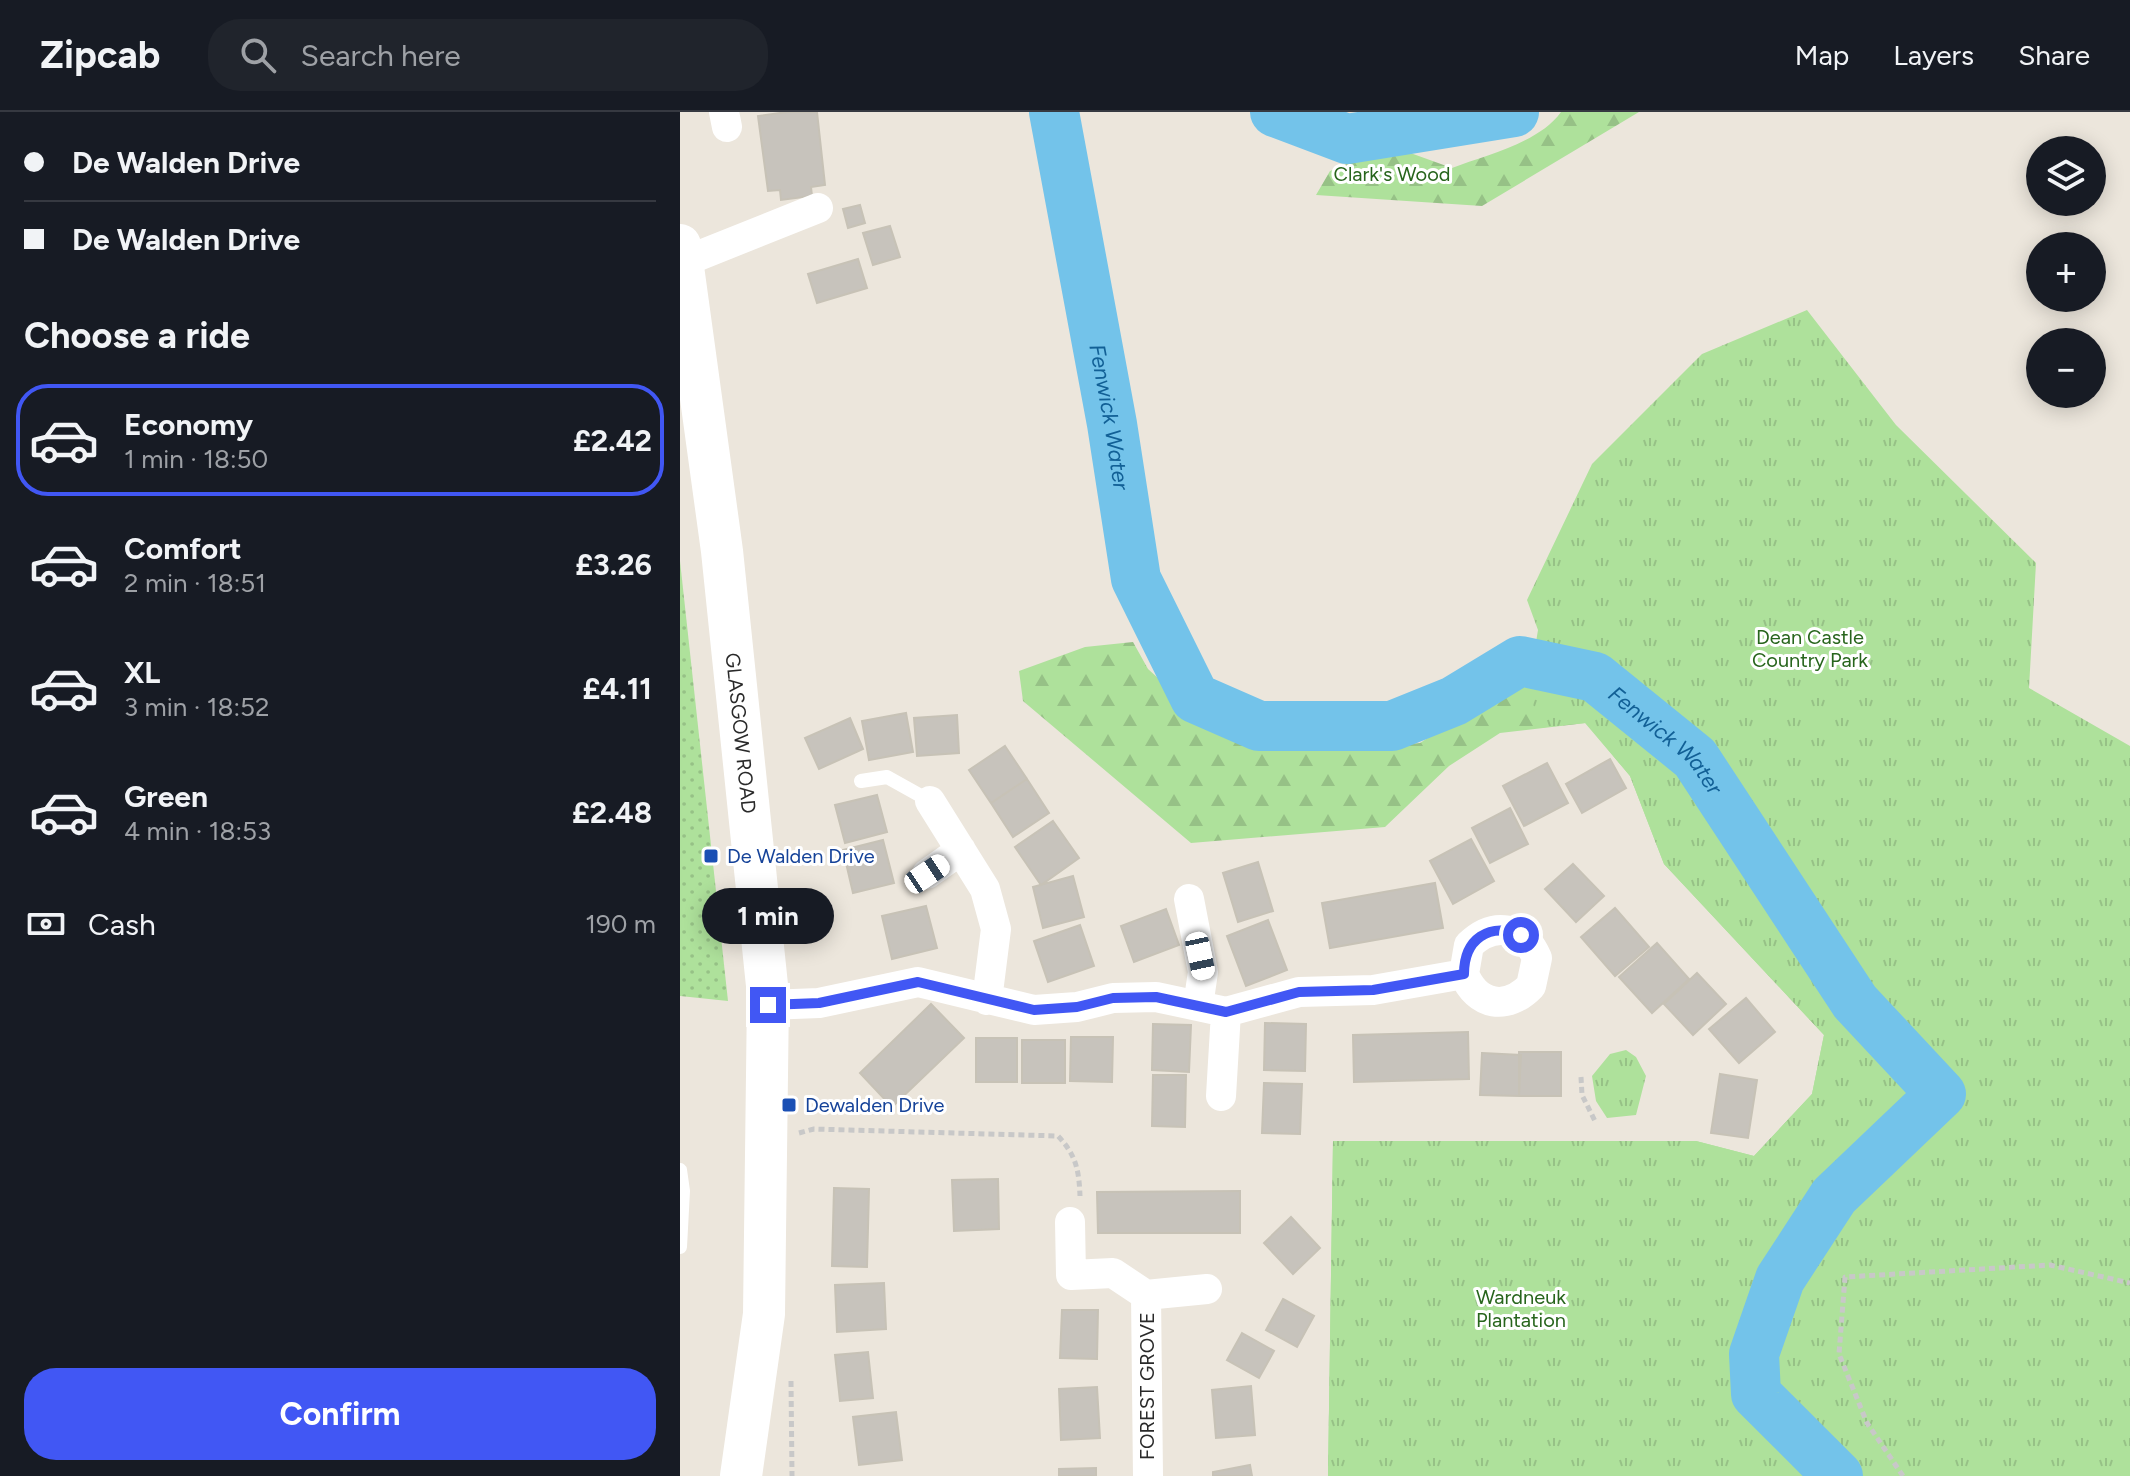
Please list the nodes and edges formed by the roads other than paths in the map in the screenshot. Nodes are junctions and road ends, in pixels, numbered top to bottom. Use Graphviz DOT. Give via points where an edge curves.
graph roads {
  1 [pos="818,208"];
  2 [pos="682,270"];
  3 [pos="861,781"];
  4 [pos="930,801"];
  5 [pos="961,850"];
  6 [pos="927,874"];
  7 [pos="1189,899"];
  8 [pos="1464,974"];
  9 [pos="987,1000"];
  10 [pos="768,1005"];
  11 [pos="1212,1009"];
  12 [pos="1221,1096"];
  13 [pos="680,1170"];
  14 [pos="1070,1222"];
  15 [pos="680,1247"];
  16 [pos="1207,1289"];
  17 [pos="1146,1295"];
  18 [pos="738,1471"];
  19 [pos="1148,1476"];
  1 -- 2 [label="street"];
  2 -- 10 [label="main road, GLASGOW ROAD" via="722,551"];
  3 -- 4 [label="lane" via="887,777"];
  4 -- 5 [label="street"];
  5 -- 6 [label="street"];
  5 -- 9 [label="street" via="985,889 996,929"];
  7 -- 11 [label="street"];
  8 -- 11 [label="street" via="1373,990 1299,992"];
  9 -- 10 [label="street" via="918,982 819,1003"];
  9 -- 11 [label="street" via="1034,1010 1156,997"];
  10 -- 18 [label="main road, GLASGOW ROAD" via="764,1314"];
  11 -- 12 [label="street"];
  13 -- 15 [label="lane"];
  14 -- 17 [label="street, FOREST GROVE" via="1071,1275 1113,1273"];
  16 -- 17 [label="street, FOREST GROVE"];
  17 -- 19 [label="street, FOREST GROVE"];
}
